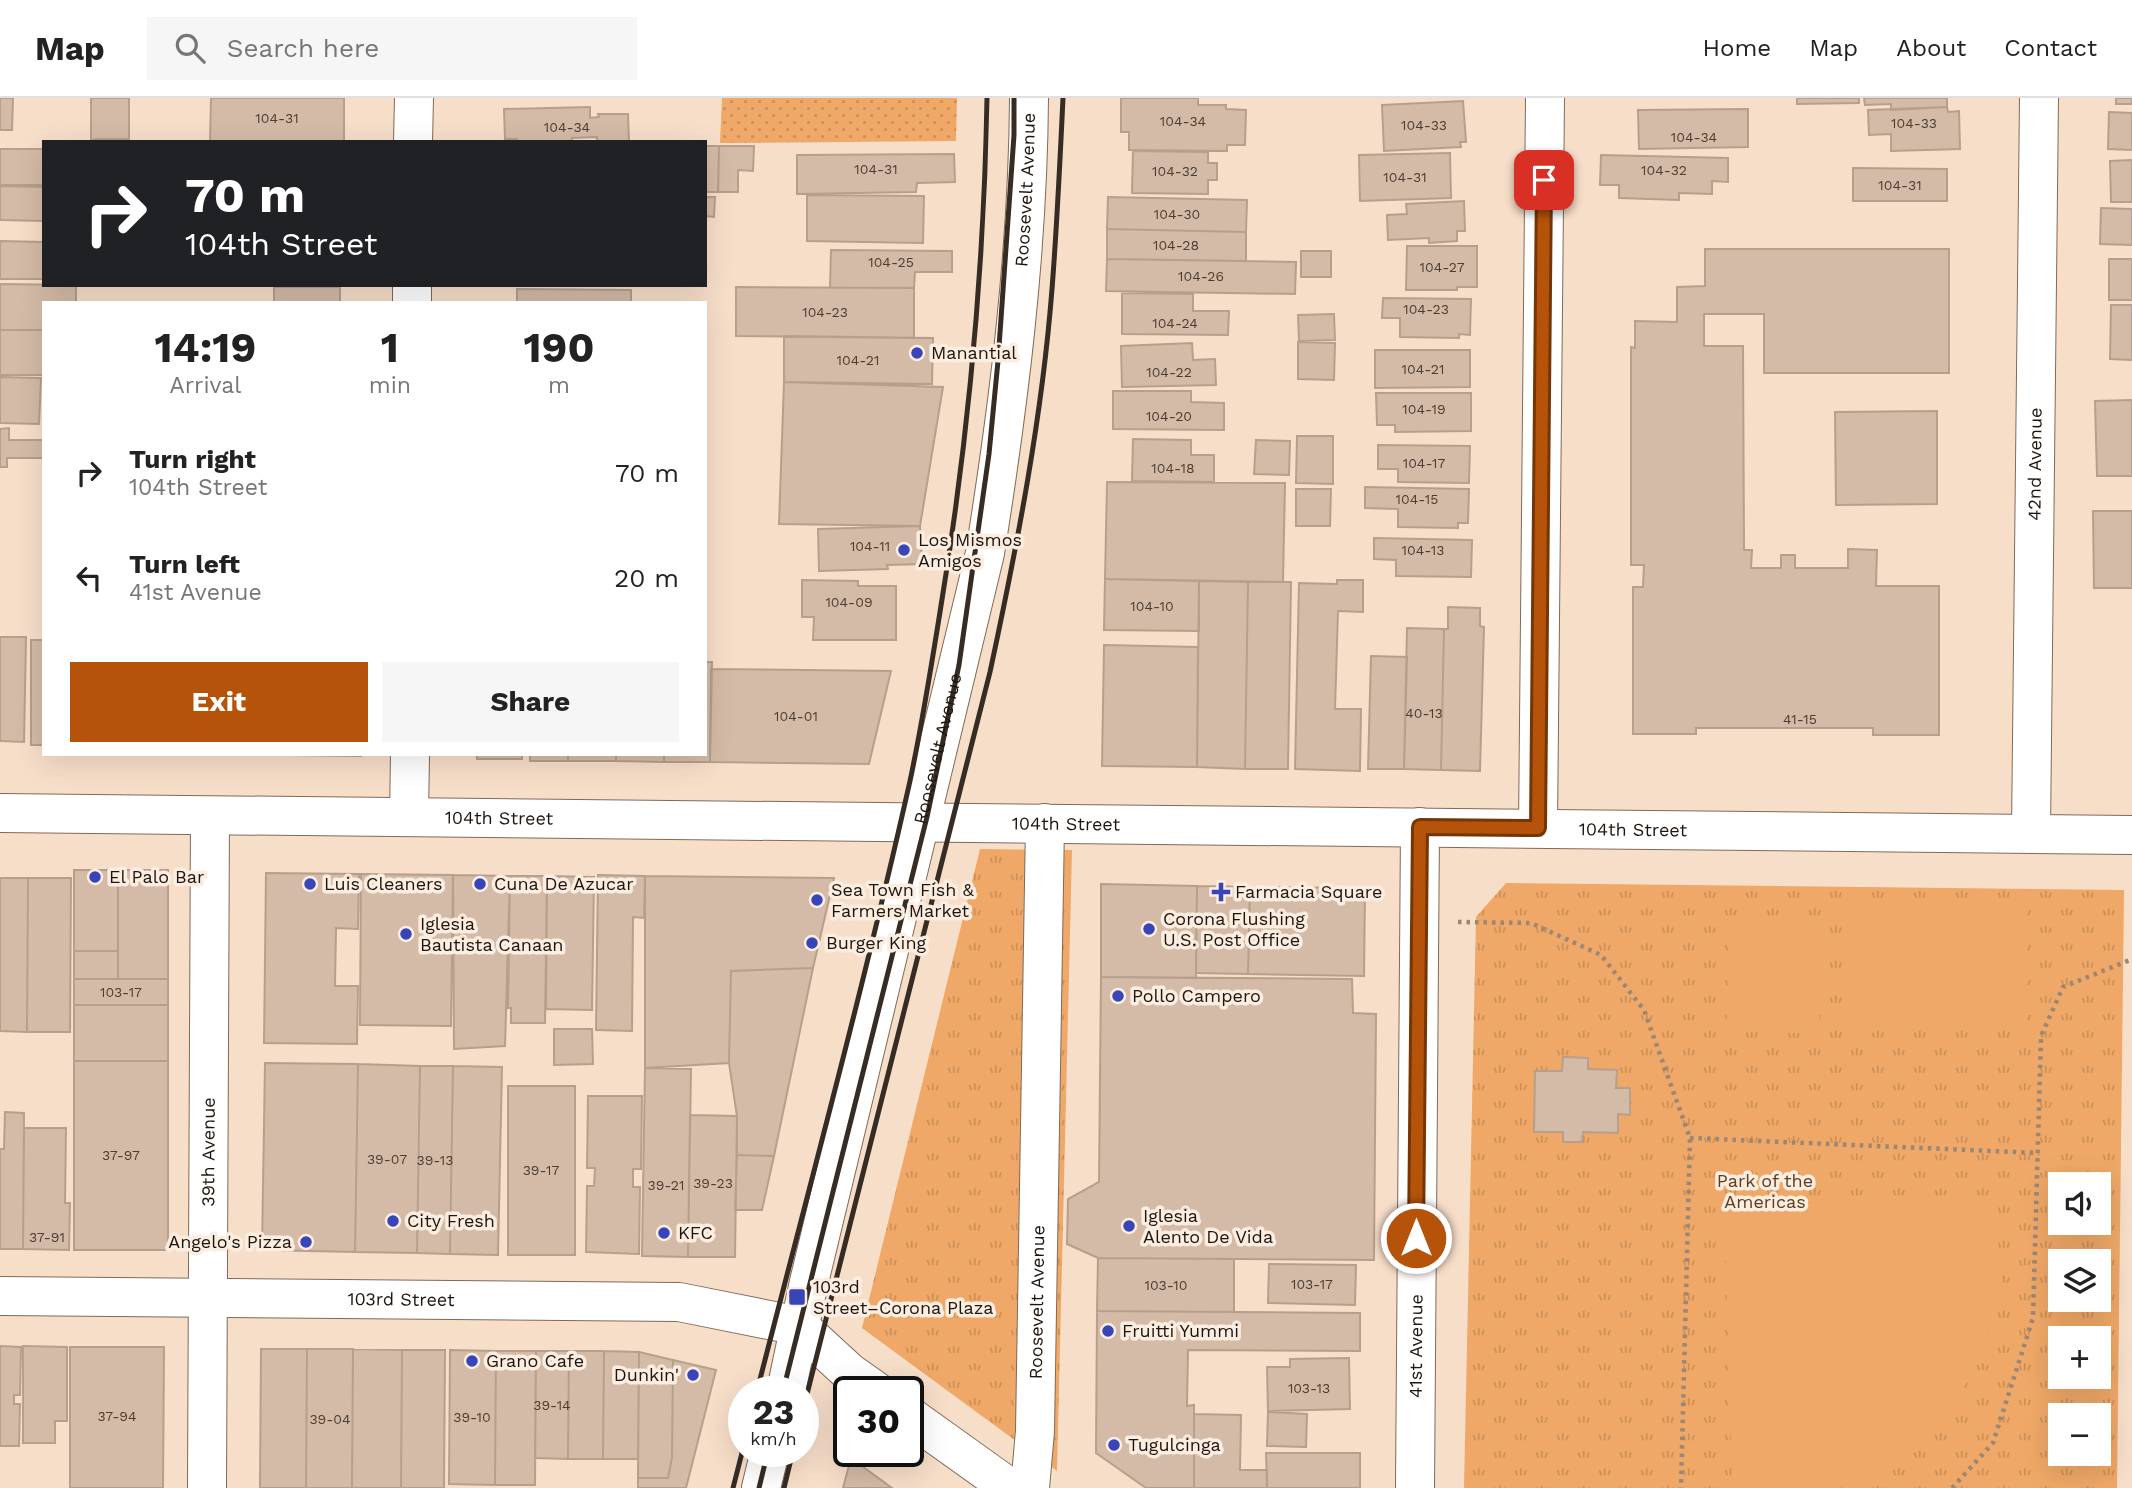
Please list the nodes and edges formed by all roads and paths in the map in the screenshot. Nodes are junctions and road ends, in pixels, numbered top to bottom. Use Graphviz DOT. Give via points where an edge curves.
graph roads {
  1 [pos="414,98"];
  2 [pos="1029,98"];
  3 [pos="1545,98"];
  4 [pos="2039,98"];
  5 [pos="413,140"];
  6 [pos="410,756"];
  7 [pos="0,813"];
  8 [pos="210,816"];
  9 [pos="409,817"];
  10 [pos="920,822"];
  11 [pos="1045,823"];
  12 [pos="1420,827"];
  13 [pos="1538,828"];
  14 [pos="2031,832"];
  15 [pos="2132,835"];
  16 [pos="1450,922"];
  17 [pos="2130,960"];
  18 [pos="1690,1138"];
  19 [pos="2039,1153"];
  20 [pos="0,1296"];
  21 [pos="210,1298"];
  22 [pos="799,1326"];
  23 [pos="789,1376"];
  24 [pos="855,1376"];
  25 [pos="924,1426"];
  26 [pos="766,1467"];
  27 [pos="207,1488"];
  28 [pos="761,1488"];
  29 [pos="1010,1488"];
  30 [pos="1030,1488"];
  31 [pos="1415,1488"];
  32 [pos="1681,1488"];
  33 [pos="1952,1488"];
  1 -- 5 [label="street"];
  2 -- 10 [label="street, Roosevelt Avenue" via="1024,245 999,465 985,554"];
  3 -- 13 [label="street"];
  4 -- 14 [label="street, 42nd Avenue"];
  6 -- 9 [label="street"];
  7 -- 8 [label="street, 104th Street"];
  8 -- 9 [label="street, 104th Street"];
  8 -- 21 [label="street, 39th Avenue"];
  9 -- 10 [label="street, 104th Street"];
  10 -- 11 [label="street, 104th Street"];
  10 -- 22 [label="street, Roosevelt Avenue"];
  11 -- 12 [label="street, 104th Street"];
  11 -- 30 [label="street, Roosevelt Avenue" via="1035,1431"];
  12 -- 13 [label="street, 104th Street"];
  12 -- 31 [label="street, 41st Avenue"];
  13 -- 14 [label="street, 104th Street"];
  14 -- 15 [label="street, 104th Street"];
  16 -- 18 [label="path" via="1531,923 1601,955 1644,1010"];
  17 -- 19 [label="path" via="2063,987 2041,1036"];
  18 -- 19 [label="path"];
  18 -- 32 [label="path"];
  19 -- 33 [label="path" via="2032,1318 1993,1443"];
  20 -- 21 [label="street, 103rd Street"];
  21 -- 22 [label="street, 103rd Street" via="679,1302"];
  21 -- 27 [label="street, 39th Avenue"];
  22 -- 23 [label="street, Roosevelt Avenue"];
  22 -- 24 [label="street"];
  25 -- 29 [label="street"];
  26 -- 28 [label="street"];
}
